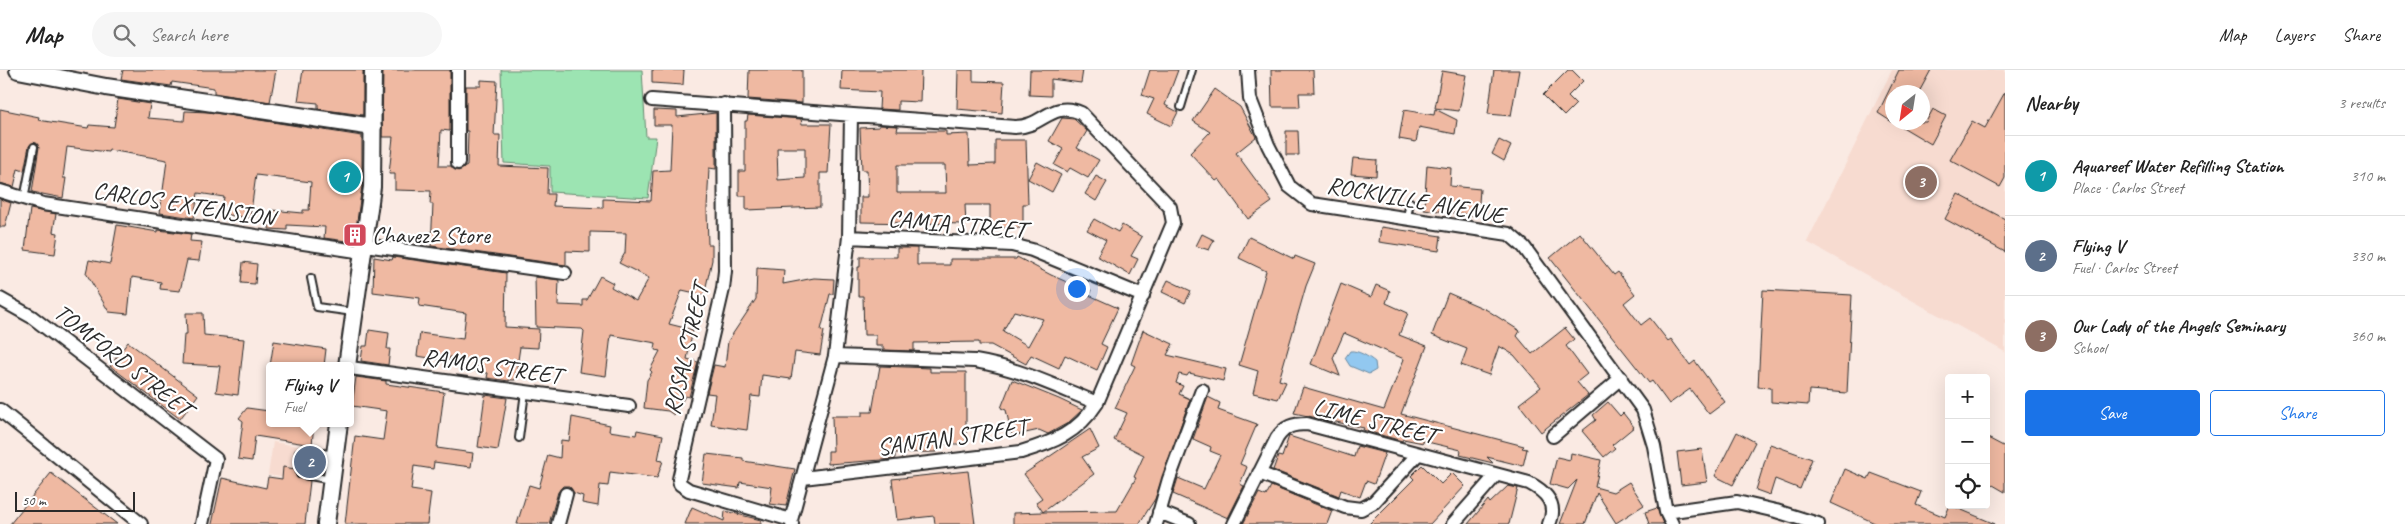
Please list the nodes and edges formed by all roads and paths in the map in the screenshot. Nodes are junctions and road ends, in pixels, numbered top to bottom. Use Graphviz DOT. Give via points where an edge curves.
graph roads {
  1 [pos="18,70"];
  2 [pos="373,70"];
  3 [pos="458,70"];
  4 [pos="1192,70"];
  5 [pos="1248,70"];
  6 [pos="652,100"];
  7 [pos="724,104"];
  8 [pos="1181,107"];
  9 [pos="851,115"];
  10 [pos="373,127"];
  11 [pos="34,147"];
  12 [pos="458,162"];
  13 [pos="0,191"];
  14 [pos="24,199"];
  15 [pos="1410,202"];
  16 [pos="1407,217"];
  17 [pos="849,237"];
  18 [pos="364,249"];
  19 [pos="565,273"];
  20 [pos="311,278"];
  21 [pos="1143,296"];
  22 [pos="0,299"];
  23 [pos="355,313"];
  24 [pos="835,356"];
  25 [pos="350,362"];
  26 [pos="354,368"];
  27 [pos="1621,378"];
  28 [pos="1202,390"];
  29 [pos="525,392"];
  30 [pos="1097,403"];
  31 [pos="629,406"];
  32 [pos="0,410"];
  33 [pos="338,427"];
  34 [pos="1553,436"];
  35 [pos="519,438"];
  36 [pos="1418,454"];
  37 [pos="335,455"];
  38 [pos="1260,473"];
  39 [pos="1496,475"];
  40 [pos="803,478"];
  41 [pos="332,480"];
  42 [pos="566,494"];
  43 [pos="1158,518"];
  44 [pos="1669,518"];
  45 [pos="792,522"];
  46 [pos="140,524"];
  47 [pos="202,524"];
  48 [pos="326,524"];
  49 [pos="558,524"];
  50 [pos="1189,524"];
  51 [pos="1234,524"];
  52 [pos="1453,524"];
  53 [pos="1549,524"];
  54 [pos="1818,524"];
  1 -- 10 [label="street" via="106,87"];
  2 -- 10 [label="street"];
  3 -- 12 [label="street"];
  4 -- 8 [label="lane"];
  5 -- 16 [label="street, ROCKVILLE AVENUE" via="1250,99 1288,186 1312,204"];
  6 -- 7 [label="street"];
  7 -- 9 [label="street"];
  7 -- 45 [label="street, ROSAL STREET" via="723,289 679,479 680,484 689,490"];
  9 -- 17 [label="street"];
  9 -- 21 [label="street, SANTAN STREET" via="1027,127 1053,111 1068,108 1081,113 1173,214 1173,223"];
  10 -- 18 [label="street" via="372,187"];
  11 -- 14 [label="lane"];
  13 -- 14 [label="street, CARLOS EXTENSION"];
  14 -- 18 [label="street, CARLOS EXTENSION"];
  15 -- 16 [label="lane"];
  16 -- 27 [label="street, ROCKVILLE AVENUE" via="1508,234 1524,247"];
  17 -- 21 [label="street, CAMIA STREET" via="1012,245 1032,250"];
  17 -- 24 [label="street"];
  18 -- 19 [label="street, CARLOS EXTENSION"];
  18 -- 23 [label="street"];
  20 -- 23 [label="lane" via="318,307"];
  21 -- 30 [label="street, SANTAN STREET"];
  22 -- 47 [label="street, TOMFORD STREET" via="32,317 216,459"];
  23 -- 25 [label="street"];
  24 -- 30 [label="street" via="993,364 1011,368"];
  24 -- 40 [label="street"];
  26 -- 29 [label="street, RAMOS STREET"];
  27 -- 34 [label="street"];
  27 -- 44 [label="street, ROCKVILLE AVENUE" via="1643,410"];
  28 -- 43 [label="street"];
  29 -- 31 [label="street, RAMOS STREET"];
  29 -- 35 [label="lane"];
  30 -- 40 [label="street, SANTAN STREET" via="1087,418 1071,431 1051,443 1021,452"];
  32 -- 46 [label="street"];
  33 -- 37 [label="street"];
  36 -- 38 [label="street" via="1374,502 1361,509 1345,507"];
  36 -- 38 [label="street, LIME STREET" via="1307,424 1296,424 1282,431"];
  36 -- 39 [label="street, LIME STREET"];
  37 -- 41 [label="street"];
  37 -- 41 [label="lane" via="303,450 300,453 300,474"];
  38 -- 51 [label="street, LIME STREET"];
  39 -- 52 [label="street"];
  39 -- 53 [label="street, LIME STREET" via="1529,483 1548,496 1552,505"];
  40 -- 45 [label="street"];
  41 -- 48 [label="street"];
  42 -- 49 [label="street"];
  43 -- 50 [label="street"];
  44 -- 54 [label="street" via="1737,502"];
}
